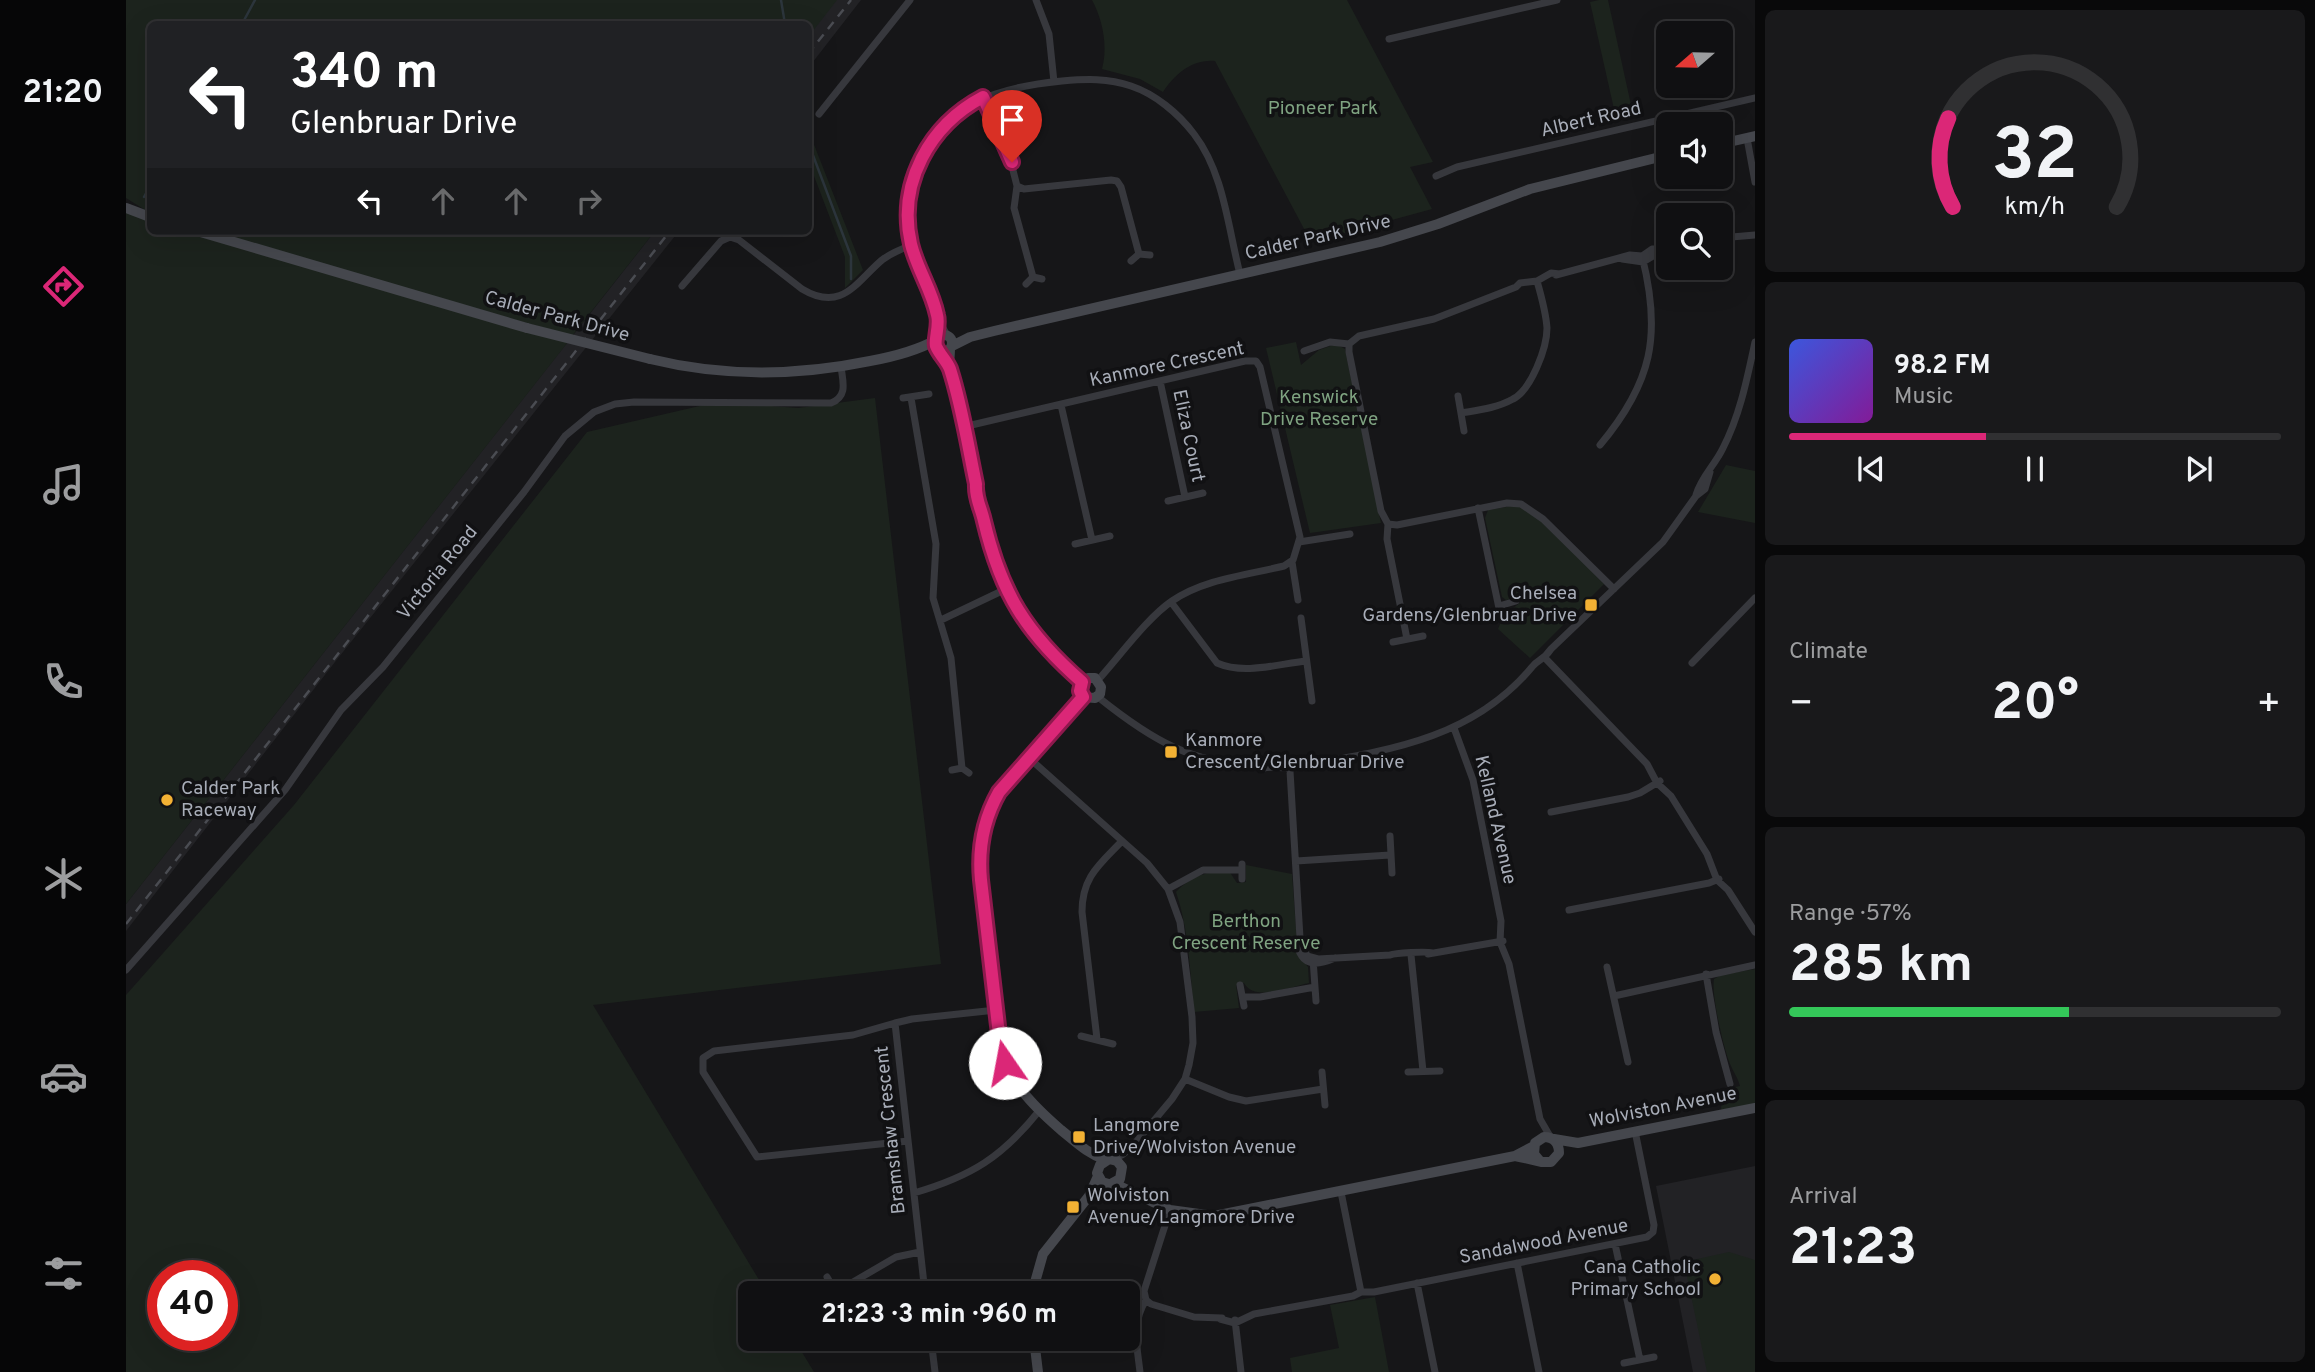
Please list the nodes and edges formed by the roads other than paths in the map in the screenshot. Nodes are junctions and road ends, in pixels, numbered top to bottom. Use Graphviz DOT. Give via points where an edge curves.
graph roads {
  1 [pos="910,0"];
  2 [pos="1037,0"];
  3 [pos="1558,0"];
  4 [pos="1389,39"];
  5 [pos="1054,82"];
  6 [pos="983,97"];
  7 [pos="1755,98"];
  8 [pos="819,114"];
  9 [pos="1751,137"];
  10 [pos="1733,141"];
  11 [pos="1656,158"];
  12 [pos="1436,176"];
  13 [pos="1755,182"];
  14 [pos="1017,186"];
  15 [pos="126,208"];
  16 [pos="147,216"];
  17 [pos="211,235"];
  18 [pos="729,235"];
  19 [pos="732,235"];
  20 [pos="1755,235"];
  21 [pos="1733,238"];
  22 [pos="912,245"];
  23 [pos="1656,249"];
  24 [pos="1139,254"];
  25 [pos="1150,255"];
  26 [pos="1642,259"];
  27 [pos="1131,261"];
  28 [pos="1240,274"];
  29 [pos="1032,277"];
  30 [pos="1042,279"];
  31 [pos="1537,283"];
  32 [pos="1026,284"];
  33 [pos="682,286"];
  34 [pos="1755,342"];
  35 [pos="944,343"];
  36 [pos="1349,344"];
  37 [pos="1304,351"];
  38 [pos="841,367"];
  39 [pos="1160,381"];
  40 [pos="929,394"];
  41 [pos="1458,396"];
  42 [pos="1061,405"];
  43 [pos="1461,413"];
  44 [pos="963,427"];
  45 [pos="1464,431"];
  46 [pos="1600,445"];
  47 [pos="1203,493"];
  48 [pos="1185,497"];
  49 [pos="1168,501"];
  50 [pos="1478,508"];
  51 [pos="1388,524"];
  52 [pos="1350,534"];
  53 [pos="1110,536"];
  54 [pos="1092,540"];
  55 [pos="1299,542"];
  56 [pos="1075,544"];
  57 [pos="1292,562"];
  58 [pos="1006,589"];
  59 [pos="1614,589"];
  60 [pos="1755,598"];
  61 [pos="1298,600"];
  62 [pos="1517,601"];
  63 [pos="1171,602"];
  64 [pos="1301,618"];
  65 [pos="941,620"];
  66 [pos="1423,636"];
  67 [pos="1407,639"];
  68 [pos="1393,642"];
  69 [pos="1546,660"];
  70 [pos="1306,661"];
  71 [pos="1692,663"];
  72 [pos="1098,680"];
  73 [pos="1082,682"];
  74 [pos="1083,697"];
  75 [pos="1098,697"];
  76 [pos="1311,701"];
  77 [pos="1454,728"];
  78 [pos="1029,758"];
  79 [pos="952,770"];
  80 [pos="1288,770"];
  81 [pos="1659,782"];
  82 [pos="1551,812"];
  83 [pos="1390,836"];
  84 [pos="1122,841"];
  85 [pos="1390,855"];
  86 [pos="1296,861"];
  87 [pos="1242,871"];
  88 [pos="1392,873"];
  89 [pos="1718,877"];
  90 [pos="1168,889"];
  91 [pos="1569,909"];
  92 [pos="1755,932"];
  93 [pos="1502,942"];
  94 [pos="1411,956"];
  95 [pos="1313,961"];
  96 [pos="1755,965"];
  97 [pos="1607,967"];
  98 [pos="126,970"];
  99 [pos="1706,974"];
  100 [pos="1240,985"];
  101 [pos="1315,987"];
  102 [pos="1614,996"];
  103 [pos="1243,997"];
  104 [pos="1316,1002"];
  105 [pos="1244,1006"];
  106 [pos="996,1010"];
  107 [pos="895,1023"];
  108 [pos="1081,1036"];
  109 [pos="1097,1039"];
  110 [pos="1113,1044"];
  111 [pos="1628,1062"];
  112 [pos="1423,1071"];
  113 [pos="1440,1071"];
  114 [pos="1322,1072"];
  115 [pos="1408,1072"];
  116 [pos="1185,1079"];
  117 [pos="1729,1084"];
  118 [pos="1323,1088"];
  119 [pos="1325,1105"];
  120 [pos="1755,1108"];
  121 [pos="1039,1111"];
  122 [pos="1540,1119"];
  123 [pos="1636,1131"];
  124 [pos="1552,1139"];
  125 [pos="908,1141"];
  126 [pos="1578,1143"];
  127 [pos="1535,1144"];
  128 [pos="1131,1148"];
  129 [pos="1086,1152"];
  130 [pos="1515,1156"];
  131 [pos="1557,1157"];
  132 [pos="1108,1160"];
  133 [pos="1539,1160"];
  134 [pos="1123,1172"];
  135 [pos="1098,1174"];
  136 [pos="1113,1184"];
  137 [pos="1134,1192"];
  138 [pos="914,1193"];
  139 [pos="1342,1194"];
  140 [pos="1089,1196"];
  141 [pos="1170,1210"];
  142 [pos="1615,1244"];
  143 [pos="920,1252"];
  144 [pos="1517,1263"];
  145 [pos="827,1277"];
  146 [pos="829,1281"];
  147 [pos="856,1281"];
  148 [pos="924,1281"];
  149 [pos="1035,1281"];
  150 [pos="1417,1283"];
  151 [pos="1361,1290"];
  152 [pos="1146,1300"];
  153 [pos="1235,1321"];
  154 [pos="932,1351"];
  155 [pos="1035,1351"];
  156 [pos="1654,1357"];
  157 [pos="1640,1360"];
  158 [pos="1624,1363"];
  159 [pos="934,1372"];
  160 [pos="1038,1372"];
  161 [pos="1140,1372"];
  162 [pos="1241,1372"];
  163 [pos="1436,1372"];
  164 [pos="1539,1372"];
  1 -- 8 [label="street"];
  2 -- 5 [label="street" via="1049,34"];
  3 -- 4 [label="street"];
  5 -- 6 [label="street"];
  5 -- 28 [label="street" via="1111,80 1132,86 1181,118 1215,171"];
  6 -- 14 [label="street" via="1007,148"];
  6 -- 22 [label="street" via="947,122 920,161 910,196"];
  7 -- 12 [label="street, Albert Road" via="1457,167"];
  9 -- 10 [label="street"];
  9 -- 13 [label="street"];
  11 -- 28 [label="street, Calder Park Drive" via="1530,189 1390,239"];
  14 -- 24 [label="street" via="1117,181"];
  14 -- 29 [label="street" via="1014,208"];
  15 -- 16 [label="street"];
  17 -- 38 [label="street, Calder Park Drive, bridge" via="527,328 650,359 746,373"];
  18 -- 33 [label="street"];
  19 -- 22 [label="street" via="802,289 826,297 849,292 887,256"];
  20 -- 21 [label="street"];
  22 -- 35 [label="street"];
  23 -- 26 [label="street"];
  24 -- 25 [label="street"];
  24 -- 27 [label="street"];
  26 -- 31 [label="street" via="1630,255 1551,273"];
  26 -- 46 [label="street" via="1652,309 1650,354 1636,395"];
  28 -- 35 [label="street, Calder Park Drive"];
  29 -- 30 [label="street"];
  29 -- 32 [label="street"];
  31 -- 36 [label="street" via="1520,283 1434,320 1359,336"];
  31 -- 43 [label="street" via="1547,325 1530,382 1514,399"];
  34 -- 59 [label="street" via="1741,406 1708,484 1663,542"];
  35 -- 38 [label="street, Calder Park Drive"];
  35 -- 44 [label="street"];
  36 -- 37 [label="street" via="1330,342"];
  36 -- 51 [label="street" via="1381,512"];
  38 -- 98 [label="street, Victoria Road" via="844,391 831,402 634,401 584,418 383,667 341,710 285,790"];
  39 -- 42 [label="street, Kanmore Crescent"];
  39 -- 48 [label="street, Eliza Court"];
  39 -- 55 [label="street, Kanmore Crescent" via="1245,361 1258,364"];
  40 -- 65 [label="street" via="907,398 936,544 933,598"];
  41 -- 43 [label="street"];
  42 -- 44 [label="street, Kanmore Crescent"];
  42 -- 54 [label="street"];
  43 -- 45 [label="street"];
  44 -- 58 [label="street" via="983,497 992,551"];
  47 -- 48 [label="street, Eliza Court"];
  48 -- 49 [label="street, Eliza Court"];
  50 -- 51 [label="street"];
  50 -- 59 [label="street" via="1521,504 1556,530"];
  50 -- 62 [label="street" via="1499,609"];
  51 -- 67 [label="street"];
  52 -- 55 [label="street"];
  53 -- 54 [label="street"];
  54 -- 56 [label="street"];
  55 -- 57 [label="street"];
  57 -- 61 [label="street"];
  57 -- 63 [label="street" via="1194,589"];
  58 -- 65 [label="street"];
  58 -- 73 [label="street" via="1038,639"];
  59 -- 69 [label="street"];
  60 -- 71 [label="street"];
  63 -- 70 [label="street" via="1217,663 1228,668"];
  63 -- 72 [label="street"];
  64 -- 70 [label="street"];
  65 -- 79 [label="street" via="954,672 965,770"];
  66 -- 67 [label="street"];
  67 -- 68 [label="street"];
  69 -- 77 [label="street"];
  69 -- 81 [label="street" via="1656,771"];
  70 -- 76 [label="street"];
  72 -- 73 [label="street"];
  72 -- 75 [label="street" via="1102,690"];
  73 -- 74 [label="street"];
  74 -- 75 [label="street"];
  74 -- 78 [label="street"];
  75 -- 80 [label="street" via="1136,727 1186,753"];
  77 -- 80 [label="street" via="1408,745"];
  77 -- 93 [label="street, Kelland Avenue" via="1473,780 1505,932"];
  78 -- 84 [label="street"];
  78 -- 106 [label="street" via="995,800 980,847"];
  80 -- 86 [label="street"];
  81 -- 82 [label="street" via="1628,797"];
  81 -- 89 [label="street" via="1671,788 1707,854 1715,860"];
  83 -- 85 [label="street"];
  84 -- 90 [label="street"];
  84 -- 109 [label="street" via="1082,894"];
  85 -- 86 [label="street"];
  85 -- 88 [label="street"];
  86 -- 95 [label="street" via="1300,938 1303,951"];
  87 -- 90 [label="street" via="1203,870"];
  89 -- 91 [label="street"];
  89 -- 92 [label="street" via="1731,887"];
  90 -- 116 [label="street" via="1180,922 1192,1017 1192,1054"];
  93 -- 94 [label="street"];
  93 -- 122 [label="street, Kelland Avenue" via="1509,949"];
  94 -- 95 [label="street" via="1396,953"];
  94 -- 112 [label="street"];
  95 -- 101 [label="street"];
  96 -- 99 [label="street"];
  97 -- 102 [label="street"];
  99 -- 102 [label="street"];
  99 -- 117 [label="street"];
  100 -- 103 [label="street"];
  101 -- 103 [label="street"];
  101 -- 104 [label="street"];
  102 -- 111 [label="street"];
  103 -- 105 [label="street"];
  106 -- 107 [label="street, Bramshaw Crescent"];
  106 -- 121 [label="street" via="1005,1063"];
  107 -- 125 [label="street, Bramshaw Crescent"];
  107 -- 125 [label="street" via="853,1035 714,1051 701,1065 757,1157"];
  108 -- 109 [label="street"];
  109 -- 110 [label="street"];
  112 -- 113 [label="street"];
  112 -- 115 [label="street"];
  114 -- 118 [label="street"];
  116 -- 118 [label="street" via="1246,1101"];
  116 -- 128 [label="street"];
  118 -- 119 [label="street"];
  120 -- 123 [label="street, Wolviston Avenue"];
  121 -- 129 [label="street"];
  121 -- 138 [label="street" via="995,1157 948,1183"];
  122 -- 124 [label="street, Kelland Avenue"];
  122 -- 127 [label="street, Kelland Avenue"];
  123 -- 126 [label="street, Wolviston Avenue"];
  123 -- 142 [label="street, Sandalwood Avenue" via="1654,1229 1647,1237"];
  124 -- 126 [label="street, Wolviston Avenue"];
  124 -- 127 [label="street" via="1544,1137"];
  124 -- 131 [label="street" via="1558,1145"];
  125 -- 138 [label="street, Bramshaw Crescent"];
  126 -- 131 [label="street, Wolviston Avenue"];
  127 -- 130 [label="street"];
  127 -- 133 [label="street"];
  128 -- 132 [label="street"];
  128 -- 134 [label="street"];
  129 -- 132 [label="street"];
  129 -- 135 [label="street"];
  130 -- 133 [label="street"];
  130 -- 139 [label="street" via="1350,1187"];
  131 -- 133 [label="street" via="1551,1162"];
  132 -- 134 [label="street" via="1119,1164"];
  132 -- 135 [label="street" via="1100,1165"];
  134 -- 136 [label="street"];
  134 -- 137 [label="street"];
  135 -- 136 [label="street" via="1105,1184"];
  135 -- 140 [label="street"];
  136 -- 137 [label="street"];
  136 -- 140 [label="street"];
  137 -- 141 [label="street"];
  138 -- 143 [label="street, Bramshaw Crescent"];
  139 -- 141 [label="street" via="1331,1191 1214,1216"];
  139 -- 151 [label="street"];
  140 -- 149 [label="street" via="1043,1254"];
  141 -- 152 [label="street" via="1144,1291"];
  142 -- 144 [label="street, Sandalwood Avenue"];
  142 -- 157 [label="street"];
  143 -- 147 [label="street" via="896,1257"];
  143 -- 148 [label="street, Bramshaw Crescent"];
  144 -- 150 [label="street, Sandalwood Avenue"];
  144 -- 164 [label="street"];
  145 -- 146 [label="street"];
  150 -- 151 [label="street, Sandalwood Avenue" via="1370,1293"];
  150 -- 163 [label="street"];
  151 -- 153 [label="street, Sandalwood Avenue" via="1244,1314"];
  152 -- 153 [label="street, Sandalwood Avenue" via="1194,1317"];
  152 -- 161 [label="street" via="1136,1325"];
  153 -- 162 [label="street"];
  154 -- 159 [label="street"];
  155 -- 160 [label="street"];
  156 -- 157 [label="street"];
  157 -- 158 [label="street"];
}
